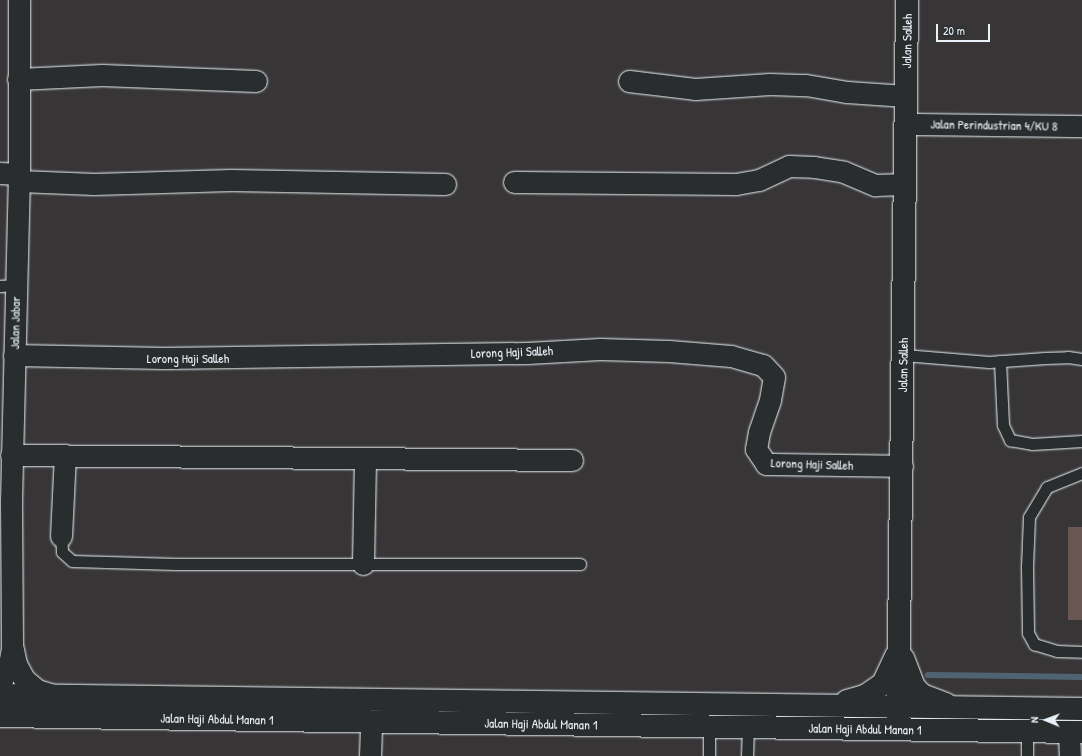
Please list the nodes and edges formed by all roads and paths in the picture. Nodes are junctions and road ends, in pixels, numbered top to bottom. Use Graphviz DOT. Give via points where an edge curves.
graph roads {
  1 [pos="19,0"];
  2 [pos="907,0"];
  3 [pos="12,73"];
  4 [pos="630,81"];
  5 [pos="256,82"];
  6 [pos="906,96"];
  7 [pos="906,124"];
  8 [pos="1082,126"];
  9 [pos="9,136"];
  10 [pos="13,176"];
  11 [pos="514,182"];
  12 [pos="445,184"];
  13 [pos="905,184"];
  14 [pos="8,286"];
  15 [pos="14,355"];
  16 [pos="904,355"];
  17 [pos="1082,360"];
  18 [pos="1000,361"];
  19 [pos="6,402"];
  20 [pos="1082,441"];
  21 [pos="11,455"];
  22 [pos="65,455"];
  23 [pos="366,458"];
  24 [pos="572,460"];
  25 [pos="902,466"];
  26 [pos="1082,473"];
  27 [pos="5,501"];
  28 [pos="61,536"];
  29 [pos="363,564"];
  30 [pos="580,564"];
  31 [pos="6,645"];
  32 [pos="900,645"];
  33 [pos="1082,652"];
  34 [pos="0,681"];
  35 [pos="0,695"];
  36 [pos="53,696"];
  37 [pos="830,706"];
  38 [pos="898,707"];
  39 [pos="956,707"];
  40 [pos="1082,709"];
  41 [pos="0,716"];
  42 [pos="371,721"];
  43 [pos="709,727"];
  44 [pos="748,727"];
  45 [pos="897,730"];
  46 [pos="1027,731"];
  47 [pos="1076,732"];
  48 [pos="370,756"];
  49 [pos="709,756"];
  50 [pos="748,756"];
  51 [pos="1027,756"];
  52 [pos="1070,756"];
  1 -- 3 [label="street, Jalan Jabar"];
  2 -- 6 [label="street, Jalan Salleh"];
  3 -- 5 [label="street"];
  3 -- 9 [label="street, Jalan Jabar"];
  4 -- 6 [label="street" via="696,89 806,84 847,92"];
  6 -- 7 [label="street, Jalan Salleh"];
  7 -- 8 [label="street, Jalan Perindustrian 4/KU 8"];
  7 -- 13 [label="street, Jalan Salleh"];
  9 -- 10 [label="street, Jalan Jabar"];
  10 -- 12 [label="street" via="94,184 231,180"];
  10 -- 14 [label="street, Jalan Jabar"];
  11 -- 13 [label="street" via="736,184 758,180 789,166 844,172 875,184"];
  13 -- 16 [label="street, Jalan Salleh"];
  14 -- 15 [label="street, Jalan Jabar"];
  15 -- 19 [label="street, Jalan Jabar"];
  15 -- 25 [label="street, Lorong Haji Salleh" via="164,358 527,353 600,349 731,356 763,365 774,377 756,449 766,464"];
  16 -- 18 [label="lane"];
  16 -- 25 [label="street, Jalan Salleh"];
  17 -- 18 [label="lane" via="1053,358"];
  18 -- 20 [label="lane" via="1003,424 1010,440 1032,444"];
  19 -- 21 [label="street, Jalan Jabar"];
  21 -- 22 [label="street"];
  21 -- 27 [label="street, Jalan Jabar"];
  22 -- 23 [label="street"];
  22 -- 28 [label="street"];
  23 -- 24 [label="street"];
  23 -- 29 [label="street"];
  25 -- 32 [label="street, Jalan Salleh"];
  26 -- 33 [label="lane" via="1047,487 1029,517 1027,566 1028,633 1034,644 1057,651"];
  27 -- 31 [label="street, Jalan Jabar"];
  28 -- 29 [label="lane" via="62,552 72,561"];
  29 -- 30 [label="lane"];
  31 -- 34 [label="street" via="9,664"];
  31 -- 36 [label="street" via="24,679 37,690"];
  32 -- 37 [label="street" via="883,684 865,696"];
  32 -- 38 [label="street, Jalan Salleh"];
  32 -- 39 [label="street" via="914,687 922,695"];
  35 -- 36 [label="street, Jalan Haji Abdul Manan 1"];
  36 -- 37 [label="street, Jalan Haji Abdul Manan 1"];
  37 -- 38 [label="street, Jalan Haji Abdul Manan 1"];
  38 -- 39 [label="street, Jalan Haji Abdul Manan 1"];
  38 -- 45 [label="street, Jalan Salleh"];
  39 -- 40 [label="street, Jalan Haji Abdul Manan 1"];
  41 -- 42 [label="street, Jalan Haji Abdul Manan 1"];
  42 -- 43 [label="street, Jalan Haji Abdul Manan 1"];
  42 -- 48 [label="street"];
  43 -- 44 [label="street, Jalan Haji Abdul Manan 1"];
  43 -- 49 [label="lane"];
  44 -- 45 [label="street, Jalan Haji Abdul Manan 1"];
  44 -- 50 [label="lane"];
  45 -- 46 [label="street, Jalan Haji Abdul Manan 1"];
  46 -- 47 [label="street, Jalan Haji Abdul Manan 1"];
  46 -- 51 [label="lane"];
  47 -- 52 [label="street"];
}
